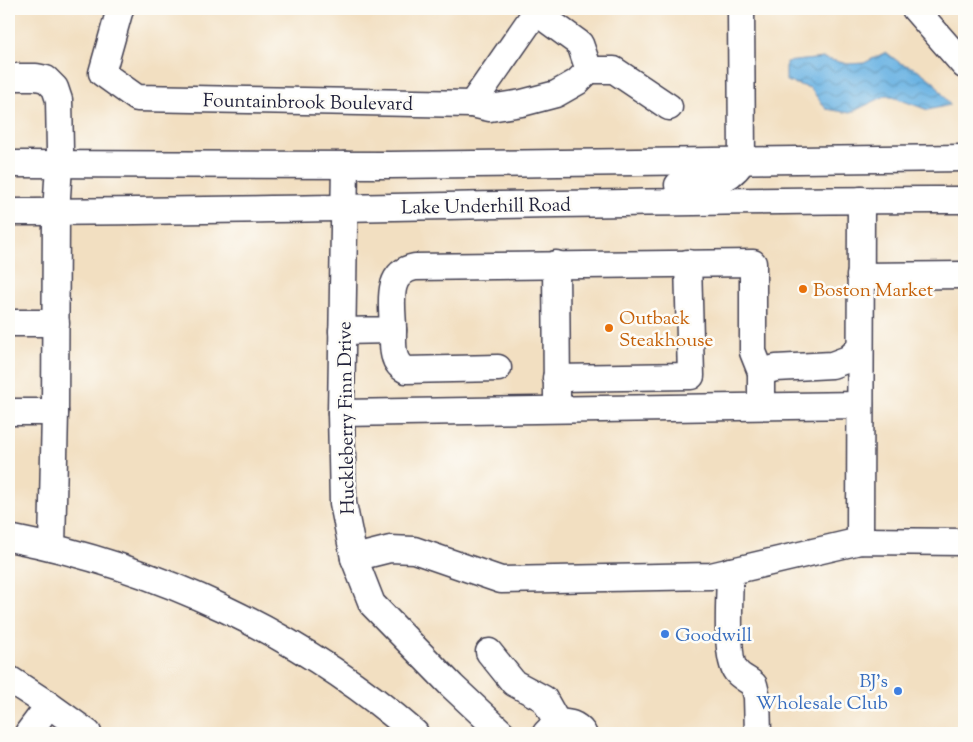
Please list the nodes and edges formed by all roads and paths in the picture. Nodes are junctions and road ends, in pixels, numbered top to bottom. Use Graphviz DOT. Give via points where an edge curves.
graph roads {
  1 [pos="120,9"];
  2 [pos="740,9"];
  3 [pos="915,9"];
  4 [pos="537,10"];
  5 [pos="964,65"];
  6 [pos="589,70"];
  7 [pos="9,77"];
  8 [pos="472,104"];
  9 [pos="669,107"];
  10 [pos="964,158"];
  11 [pos="742,162"];
  12 [pos="9,164"];
  13 [pos="59,164"];
  14 [pos="345,166"];
  15 [pos="861,200"];
  16 [pos="964,200"];
  17 [pos="551,203"];
  18 [pos="344,208"];
  19 [pos="9,212"];
  20 [pos="56,212"];
  21 [pos="688,263"];
  22 [pos="556,264"];
  23 [pos="964,275"];
  24 [pos="860,276"];
  25 [pos="9,323"];
  26 [pos="56,323"];
  27 [pos="393,330"];
  28 [pos="342,331"];
  29 [pos="860,348"];
  30 [pos="498,368"];
  31 [pos="462,369"];
  32 [pos="761,372"];
  33 [pos="556,378"];
  34 [pos="860,405"];
  35 [pos="761,406"];
  36 [pos="557,410"];
  37 [pos="462,411"];
  38 [pos="9,412"];
  39 [pos="56,412"];
  40 [pos="341,413"];
  41 [pos="9,538"];
  42 [pos="860,541"];
  43 [pos="964,542"];
  44 [pos="52,547"];
  45 [pos="354,558"];
  46 [pos="730,571"];
  47 [pos="489,652"];
  48 [pos="9,679"];
  49 [pos="50,705"];
  50 [pos="552,728"];
  51 [pos="28,733"];
  52 [pos="88,733"];
  53 [pos="415,733"];
  54 [pos="502,733"];
  55 [pos="583,733"];
  56 [pos="758,733"];
  1 -- 8 [label="street, Fountainbrook Boulevard" via="102,72 137,98"];
  2 -- 11 [label="street"];
  3 -- 5 [label="street"];
  4 -- 6 [label="street" via="580,44"];
  4 -- 8 [label="street"];
  6 -- 8 [label="street" via="577,82 556,94 490,108"];
  6 -- 9 [label="street" via="614,70"];
  7 -- 13 [label="street" via="41,77 54,85 59,100"];
  10 -- 11 [label="street"];
  11 -- 14 [label="street"];
  11 -- 17 [label="street" via="724,179 710,184 626,187"];
  12 -- 13 [label="street"];
  13 -- 14 [label="street"];
  13 -- 20 [label="street"];
  14 -- 18 [label="street, Huckleberry Finn Drive"];
  15 -- 16 [label="street, Lake Underhill Road"];
  15 -- 17 [label="street, Lake Underhill Road"];
  15 -- 24 [label="street"];
  17 -- 18 [label="street, Lake Underhill Road"];
  18 -- 20 [label="street, Lake Underhill Road"];
  18 -- 28 [label="street, Huckleberry Finn Drive"];
  19 -- 20 [label="street, Lake Underhill Road"];
  20 -- 26 [label="street"];
  21 -- 22 [label="street"];
  21 -- 32 [label="street" via="753,263 753,352"];
  21 -- 33 [label="street" via="691,376"];
  22 -- 27 [label="street" via="407,268 393,284"];
  22 -- 33 [label="street"];
  23 -- 24 [label="street"];
  24 -- 29 [label="street"];
  25 -- 26 [label="street"];
  26 -- 39 [label="street"];
  27 -- 28 [label="street"];
  27 -- 31 [label="street" via="394,354 400,367 406,370"];
  28 -- 40 [label="street, Huckleberry Finn Drive"];
  29 -- 32 [label="street" via="848,359 832,365 776,368"];
  29 -- 34 [label="street"];
  30 -- 31 [label="street"];
  31 -- 37 [label="street"];
  32 -- 35 [label="street"];
  33 -- 36 [label="street"];
  34 -- 35 [label="street"];
  34 -- 42 [label="street"];
  35 -- 36 [label="street"];
  36 -- 37 [label="street"];
  37 -- 40 [label="street"];
  38 -- 39 [label="street"];
  39 -- 44 [label="street"];
  40 -- 45 [label="street, Huckleberry Finn Drive" via="343,503"];
  41 -- 44 [label="street"];
  42 -- 43 [label="street"];
  42 -- 46 [label="street"];
  44 -- 53 [label="street" via="160,581 252,622 332,670"];
  45 -- 46 [label="street" via="390,549 414,550 501,580 711,576"];
  45 -- 54 [label="street, Huckleberry Finn Drive" via="372,604"];
  46 -- 56 [label="street" via="731,664 737,673 754,685"];
  47 -- 50 [label="street" via="514,683 544,699"];
  48 -- 49 [label="street"];
  49 -- 51 [label="street"];
  49 -- 52 [label="street"];
  50 -- 55 [label="street" via="570,723"];
}
